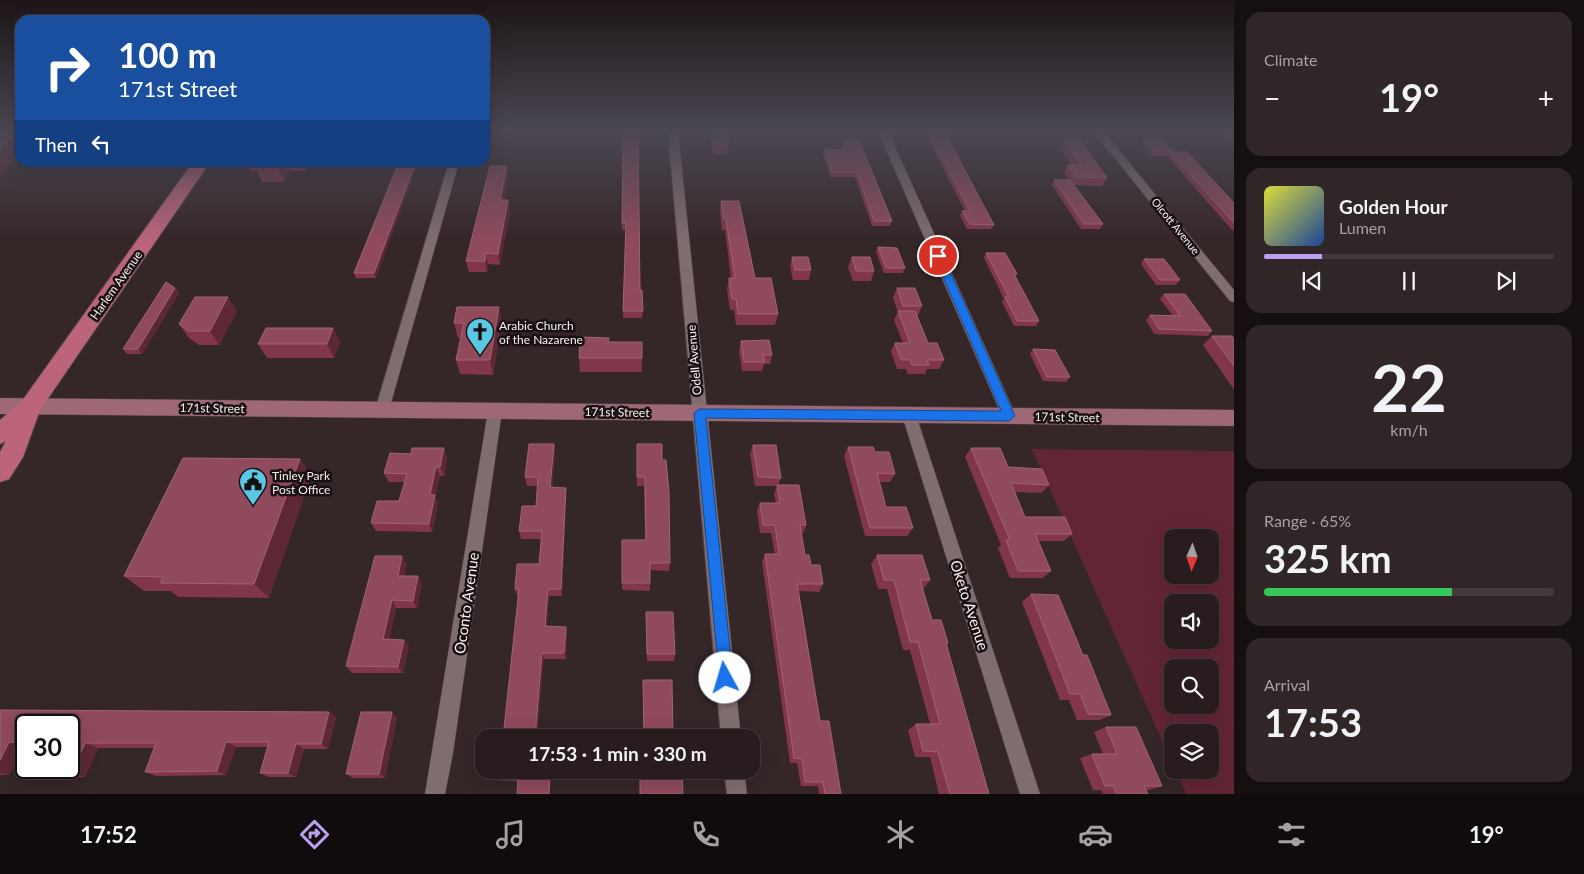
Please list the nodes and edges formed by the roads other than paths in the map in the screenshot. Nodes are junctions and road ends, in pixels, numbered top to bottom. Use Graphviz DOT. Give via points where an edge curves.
graph roads {
  1 [pos="198,168"];
  2 [pos="452,168"];
  3 [pos="676,168"];
  4 [pos="899,168"];
  5 [pos="1128,168"];
  6 [pos="1234,298"];
  7 [pos="0,406"];
  8 [pos="30,407"];
  9 [pos="382,410"];
  10 [pos="495,411"];
  11 [pos="699,413"];
  12 [pos="909,415"];
  13 [pos="1009,416"];
  14 [pos="1234,418"];
  15 [pos="0,434"];
  16 [pos="0,472"];
  17 [pos="730,729"];
  18 [pos="735,779"];
  19 [pos="435,794"];
  20 [pos="736,794"];
  21 [pos="1030,794"];
  1 -- 8 [label="main road, Harlem Avenue"];
  2 -- 9 [label="street"];
  3 -- 11 [label="street, Odell Avenue"];
  4 -- 13 [label="street"];
  5 -- 6 [label="street, Olcott Avenue"];
  7 -- 8 [label="street, 171st Street"];
  8 -- 9 [label="street, 171st Street"];
  8 -- 15 [label="main road, Harlem Avenue"];
  8 -- 16 [label="main road, Harlem Avenue" via="15,450"];
  9 -- 10 [label="street, 171st Street"];
  10 -- 11 [label="street, 171st Street"];
  10 -- 19 [label="street, Oconto Avenue" via="444,753"];
  11 -- 12 [label="street, 171st Street"];
  11 -- 17 [label="street, Odell Avenue"];
  12 -- 13 [label="street, 171st Street"];
  12 -- 21 [label="street, Oketo Avenue"];
  13 -- 14 [label="street, 171st Street"];
  18 -- 20 [label="street"];
}
